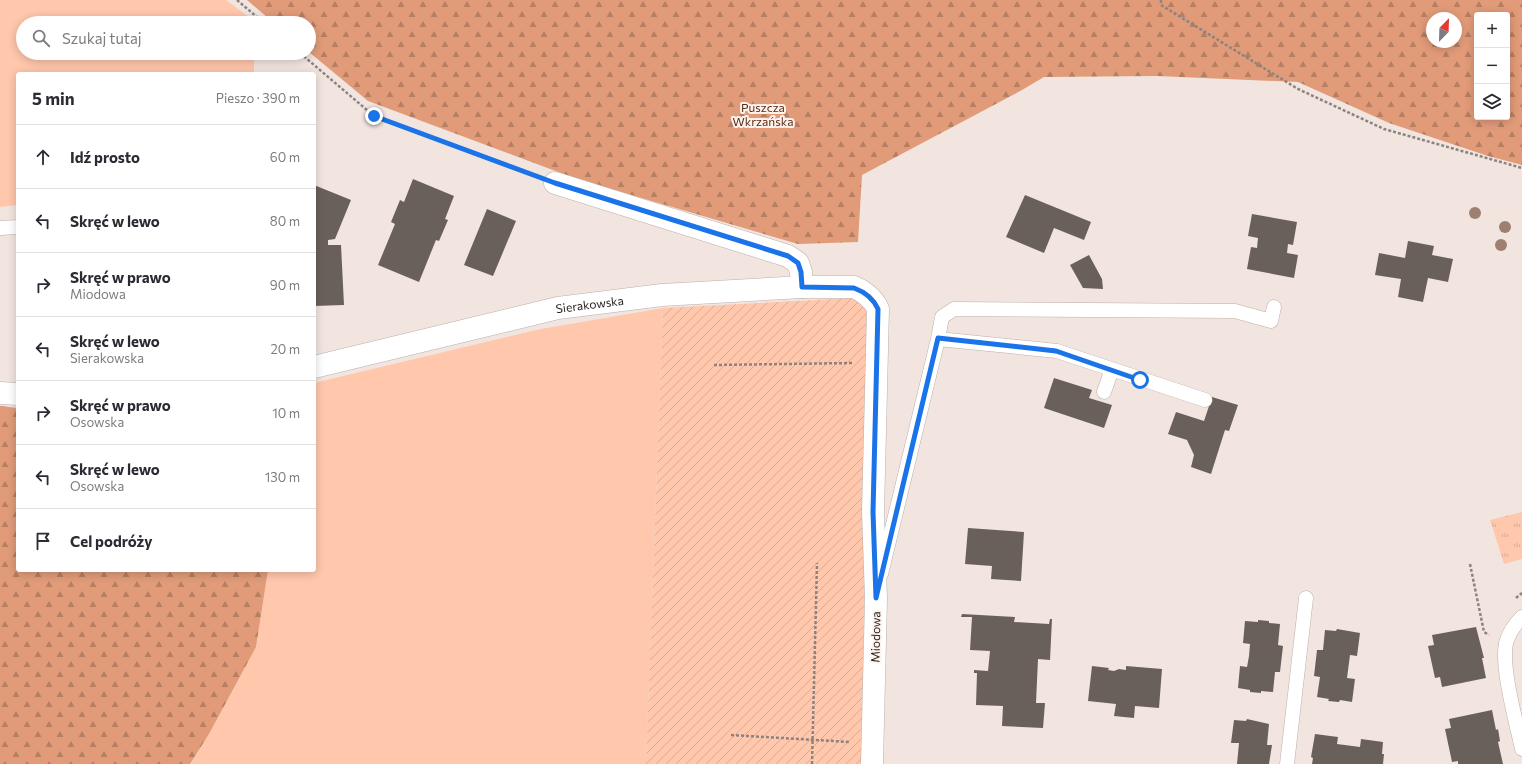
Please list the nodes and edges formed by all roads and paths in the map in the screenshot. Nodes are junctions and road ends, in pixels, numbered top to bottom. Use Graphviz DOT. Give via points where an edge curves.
graph roads {
  1 [pos="237,0"];
  2 [pos="1161,0"];
  3 [pos="256,16"];
  4 [pos="308,60"];
  5 [pos="1522,168"];
  6 [pos="555,183"];
  7 [pos="16,227"];
  8 [pos="0,228"];
  9 [pos="802,287"];
  10 [pos="869,296"];
  11 [pos="1274,308"];
  12 [pos="938,338"];
  13 [pos="876,362"];
  14 [pos="714,365"];
  15 [pos="316,367"];
  16 [pos="1112,369"];
  17 [pos="1104,392"];
  18 [pos="0,393"];
  19 [pos="16,394"];
  20 [pos="1205,400"];
  21 [pos="817,563"];
  22 [pos="1470,564"];
  23 [pos="1522,593"];
  24 [pos="876,598"];
  25 [pos="1306,598"];
  26 [pos="1513,602"];
  27 [pos="1522,617"];
  28 [pos="1492,633"];
  29 [pos="731,735"];
  30 [pos="813,740"];
  31 [pos="1522,749"];
  32 [pos="873,753"];
  33 [pos="812,764"];
  34 [pos="1287,764"];
  1 -- 3 [label="path"];
  2 -- 5 [label="path" via="1161,5 1298,89 1384,129"];
  4 -- 6 [label="path" via="374,116"];
  6 -- 9 [label="street" via="788,256 798,263"];
  7 -- 8 [label="lane"];
  9 -- 10 [label="street, Sierakowska" via="854,288"];
  9 -- 15 [label="street, Sierakowska" via="662,295 558,308"];
  10 -- 13 [label="street, Miodowa" via="878,309"];
  11 -- 12 [label="lane" via="1271,321 1235,311 954,309 942,317"];
  12 -- 16 [label="lane" via="1056,351"];
  12 -- 24 [label="lane"];
  13 -- 14 [label="path"];
  13 -- 24 [label="street, Miodowa" via="873,512"];
  16 -- 17 [label="lane"];
  16 -- 20 [label="lane"];
  18 -- 19 [label="street"];
  21 -- 30 [label="path"];
  22 -- 28 [label="path" via="1484,632 1491,637"];
  23 -- 26 [label="path"];
  24 -- 32 [label="street, Miodowa"];
  25 -- 34 [label="lane"];
  27 -- 31 [label="lane" via="1506,641 1505,656"];
  29 -- 30 [label="path"];
  30 -- 32 [label="path"];
  30 -- 33 [label="path"];
}
